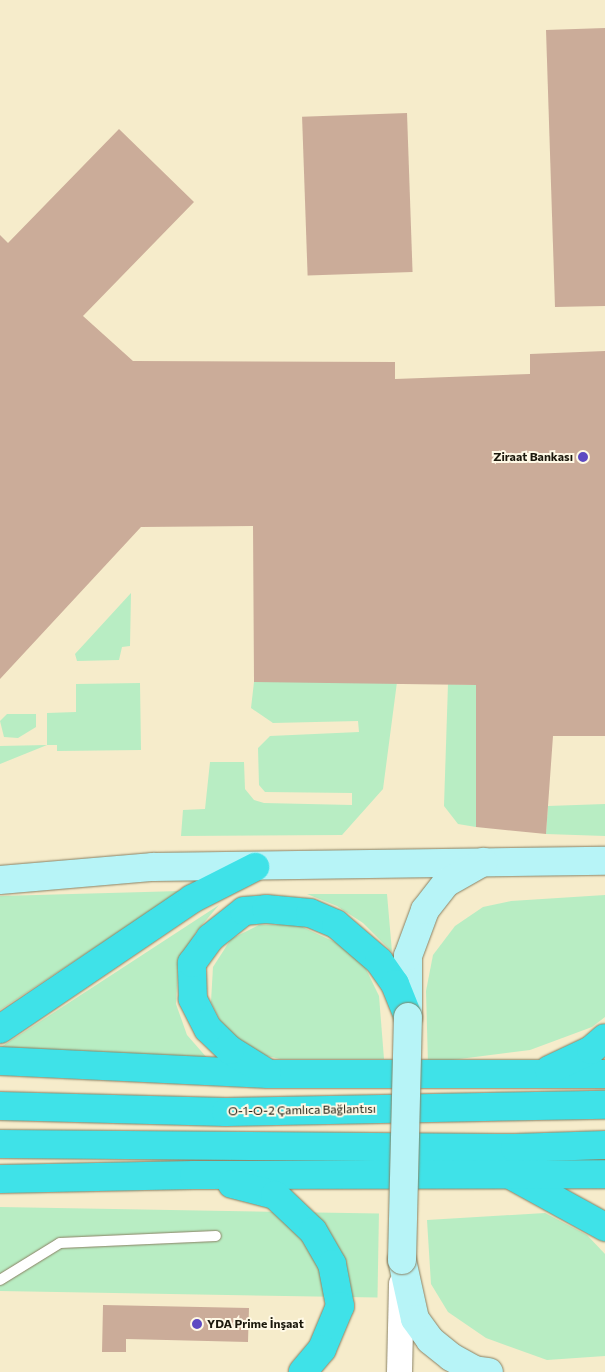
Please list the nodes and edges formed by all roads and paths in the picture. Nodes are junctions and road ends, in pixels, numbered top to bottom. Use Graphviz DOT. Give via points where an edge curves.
graph roads {
  1 [pos="487,860"];
  2 [pos="605,861"];
  3 [pos="255,867"];
  4 [pos="0,880"];
  5 [pos="408,1017"];
  6 [pos="0,1029"];
  7 [pos="605,1038"];
  8 [pos="0,1061"];
  9 [pos="522,1073"];
  10 [pos="268,1074"];
  11 [pos="605,1074"];
  12 [pos="605,1105"];
  13 [pos="0,1106"];
  14 [pos="0,1144"];
  15 [pos="605,1144"];
  16 [pos="605,1174"];
  17 [pos="194,1175"];
  18 [pos="511,1175"];
  19 [pos="0,1180"];
  20 [pos="605,1227"];
  21 [pos="216,1236"];
  22 [pos="402,1260"];
  23 [pos="0,1280"];
  24 [pos="303,1372"];
  25 [pos="399,1372"];
  26 [pos="489,1372"];
  1 -- 2 [label="main road"];
  1 -- 3 [label="main road"];
  1 -- 5 [label="main road" via="446,883 426,910 408,956"];
  3 -- 4 [label="main road" via="152,868"];
  3 -- 6 [label="highway" via="192,899"];
  5 -- 10 [label="highway" via="395,984 379,961 336,924 310,913 266,909 244,912 210,938 192,963 193,999 208,1029 230,1050"];
  5 -- 22 [label="main road, bridge"];
  7 -- 9 [label="highway" via="557,1069"];
  8 -- 10 [label="highway"];
  9 -- 10 [label="highway"];
  9 -- 11 [label="highway"];
  12 -- 13 [label="highway, O-1-O-2 Çamlıca Bağlantısı" via="226,1112"];
  14 -- 15 [label="highway" via="515,1148"];
  16 -- 18 [label="highway"];
  17 -- 18 [label="highway"];
  17 -- 19 [label="highway"];
  17 -- 24 [label="highway" via="275,1195 313,1231 332,1264 340,1306 322,1349"];
  18 -- 20 [label="highway"];
  21 -- 23 [label="lane" via="60,1243"];
  22 -- 25 [label="street"];
  22 -- 26 [label="main road" via="415,1319 430,1340 474,1370"];
}
